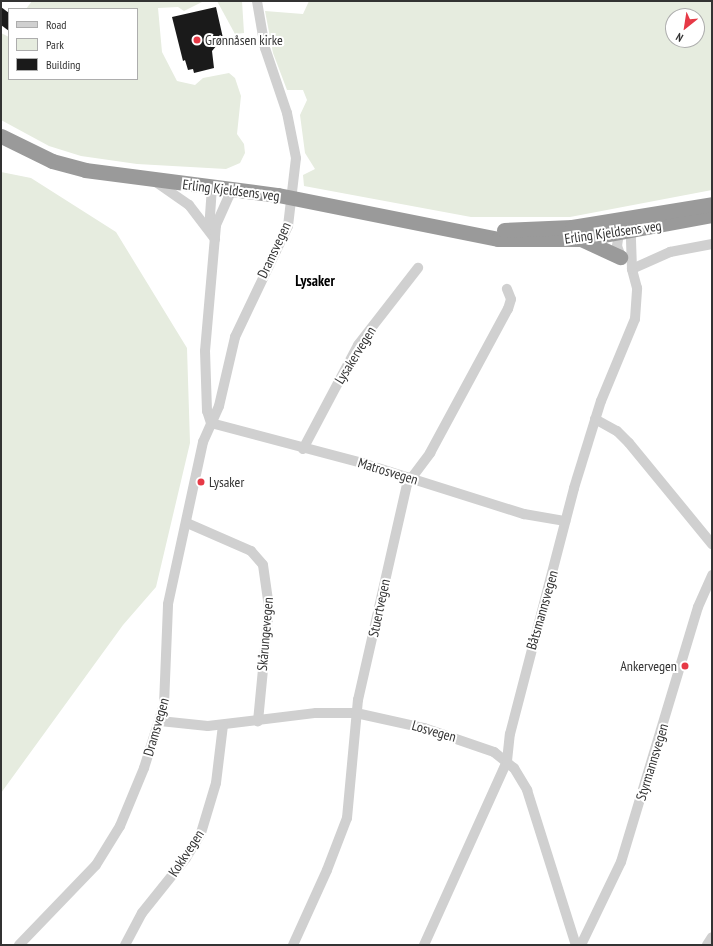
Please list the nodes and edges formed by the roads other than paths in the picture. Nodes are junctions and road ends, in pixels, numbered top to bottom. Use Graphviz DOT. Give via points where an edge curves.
graph roads {
  1 [pos="257,1"];
  2 [pos="1,136"];
  3 [pos="152,180"];
  4 [pos="212,187"];
  5 [pos="232,189"];
  6 [pos="712,204"];
  7 [pos="712,215"];
  8 [pos="216,225"];
  9 [pos="623,228"];
  10 [pos="465,232"];
  11 [pos="215,239"];
  12 [pos="580,239"];
  13 [pos="712,244"];
  14 [pos="620,258"];
  15 [pos="418,268"];
  16 [pos="632,269"];
  17 [pos="507,289"];
  18 [pos="595,419"];
  19 [pos="211,424"];
  20 [pos="303,449"];
  21 [pos="411,478"];
  22 [pos="565,521"];
  23 [pos="187,523"];
  24 [pos="712,544"];
  25 [pos="712,575"];
  26 [pos="356,713"];
  27 [pos="160,721"];
  28 [pos="258,721"];
  29 [pos="223,725"];
  30 [pos="507,761"];
  31 [pos="712,937"];
  32 [pos="19,945"];
  33 [pos="125,945"];
  34 [pos="293,945"];
  35 [pos="424,945"];
  36 [pos="576,945"];
  37 [pos="581,945"];
  38 [pos="707,945"];
  1 -- 19 [label="street, Dramsvegen" via="265,48 293,140 294,175 289,221 235,337 225,388"];
  2 -- 3 [label="highway, Erling Kjeldsens veg" via="52,162 84,170"];
  3 -- 4 [label="highway, Erling Kjeldsens veg"];
  3 -- 11 [label="street" via="189,205"];
  4 -- 5 [label="highway, Erling Kjeldsens veg"];
  4 -- 8 [label="street" via="210,217"];
  5 -- 8 [label="street"];
  5 -- 10 [label="highway, Erling Kjeldsens veg" via="278,195"];
  6 -- 9 [label="highway, Erling Kjeldsens veg"];
  7 -- 9 [label="highway, Erling Kjeldsens veg"];
  8 -- 11 [label="street"];
  9 -- 10 [label="highway, Erling Kjeldsens veg"];
  9 -- 12 [label="highway, Erling Kjeldsens veg"];
  9 -- 14 [label="street" via="617,246"];
  9 -- 16 [label="street, Båtsmannsvegen"];
  10 -- 12 [label="highway, Erling Kjeldsens veg" via="515,240"];
  11 -- 19 [label="street" via="205,351 206,398"];
  12 -- 14 [label="highway" via="606,248"];
  13 -- 16 [label="street" via="670,252"];
  14 -- 16 [label="street"];
  15 -- 20 [label="street, Lysakervegen" via="358,345"];
  16 -- 18 [label="street, Båtsmannsvegen" via="637,288 635,319"];
  17 -- 21 [label="street, Stuertvegen" via="511,299 508,309 430,453"];
  18 -- 22 [label="street, Båtsmannsvegen"];
  18 -- 24 [label="street" via="617,431 629,443"];
  19 -- 20 [label="street, Matrosvegen"];
  19 -- 23 [label="street, Dramsvegen" via="203,442"];
  20 -- 21 [label="street, Matrosvegen"];
  21 -- 22 [label="street, Matrosvegen" via="524,514"];
  21 -- 26 [label="street, Stuertvegen" via="402,501"];
  22 -- 30 [label="street, Båtsmannsvegen" via="510,734"];
  23 -- 27 [label="street, Dramsvegen" via="168,604 165,694"];
  23 -- 28 [label="street, Skårungevegen" via="251,551 263,565 269,607"];
  25 -- 37 [label="street, Styrmannsvegen" via="698,607 621,862"];
  26 -- 28 [label="street, Losvegen" via="316,713"];
  26 -- 30 [label="street, Losvegen" via="386,718 468,741"];
  26 -- 34 [label="street, Stuertvegen" via="347,818 335,853"];
  27 -- 29 [label="street, Losvegen" via="194,726"];
  27 -- 32 [label="street, Dramsvegen" via="113,839 86,877"];
  28 -- 29 [label="street, Losvegen"];
  29 -- 33 [label="street, Kokkvegen" via="216,783 201,833 186,858 142,913"];
  30 -- 35 [label="street, Båtsmannsvegen"];
  30 -- 36 [label="street, Losvegen" via="521,778 532,803"];
  31 -- 38 [label="street"];
}
